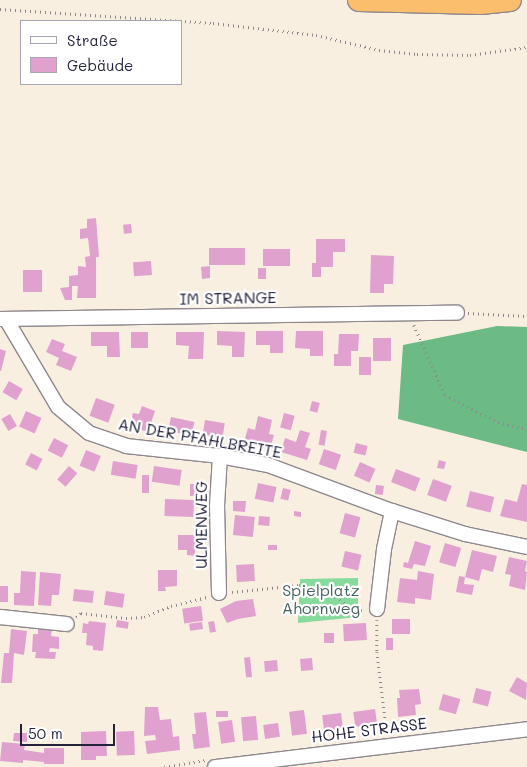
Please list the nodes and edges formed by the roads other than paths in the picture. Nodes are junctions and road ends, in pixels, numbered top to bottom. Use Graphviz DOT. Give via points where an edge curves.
graph roads {
  1 [pos="360,0"];
  2 [pos="510,0"];
  3 [pos="457,313"];
  4 [pos="3,319"];
  5 [pos="220,456"];
  6 [pos="392,511"];
  7 [pos="527,547"];
  8 [pos="219,593"];
  9 [pos="378,609"];
  10 [pos="0,617"];
  11 [pos="67,624"];
  12 [pos="527,729"];
  13 [pos="215,767"];
  1 -- 2 [label="highway" via="481,3"];
  3 -- 4 [label="street, IM STRANGE"];
  4 -- 5 [label="street, AN DER PFAHLBREITE" via="58,407 90,433 126,446"];
  5 -- 6 [label="street, AN DER PFAHLBREITE" via="268,465"];
  5 -- 8 [label="street, ULMENWEG" via="217,506"];
  6 -- 7 [label="street, AN DER PFAHLBREITE" via="465,534"];
  6 -- 9 [label="street" via="384,549"];
  10 -- 11 [label="street"];
  12 -- 13 [label="street, HOHE STRASSE"];
}
